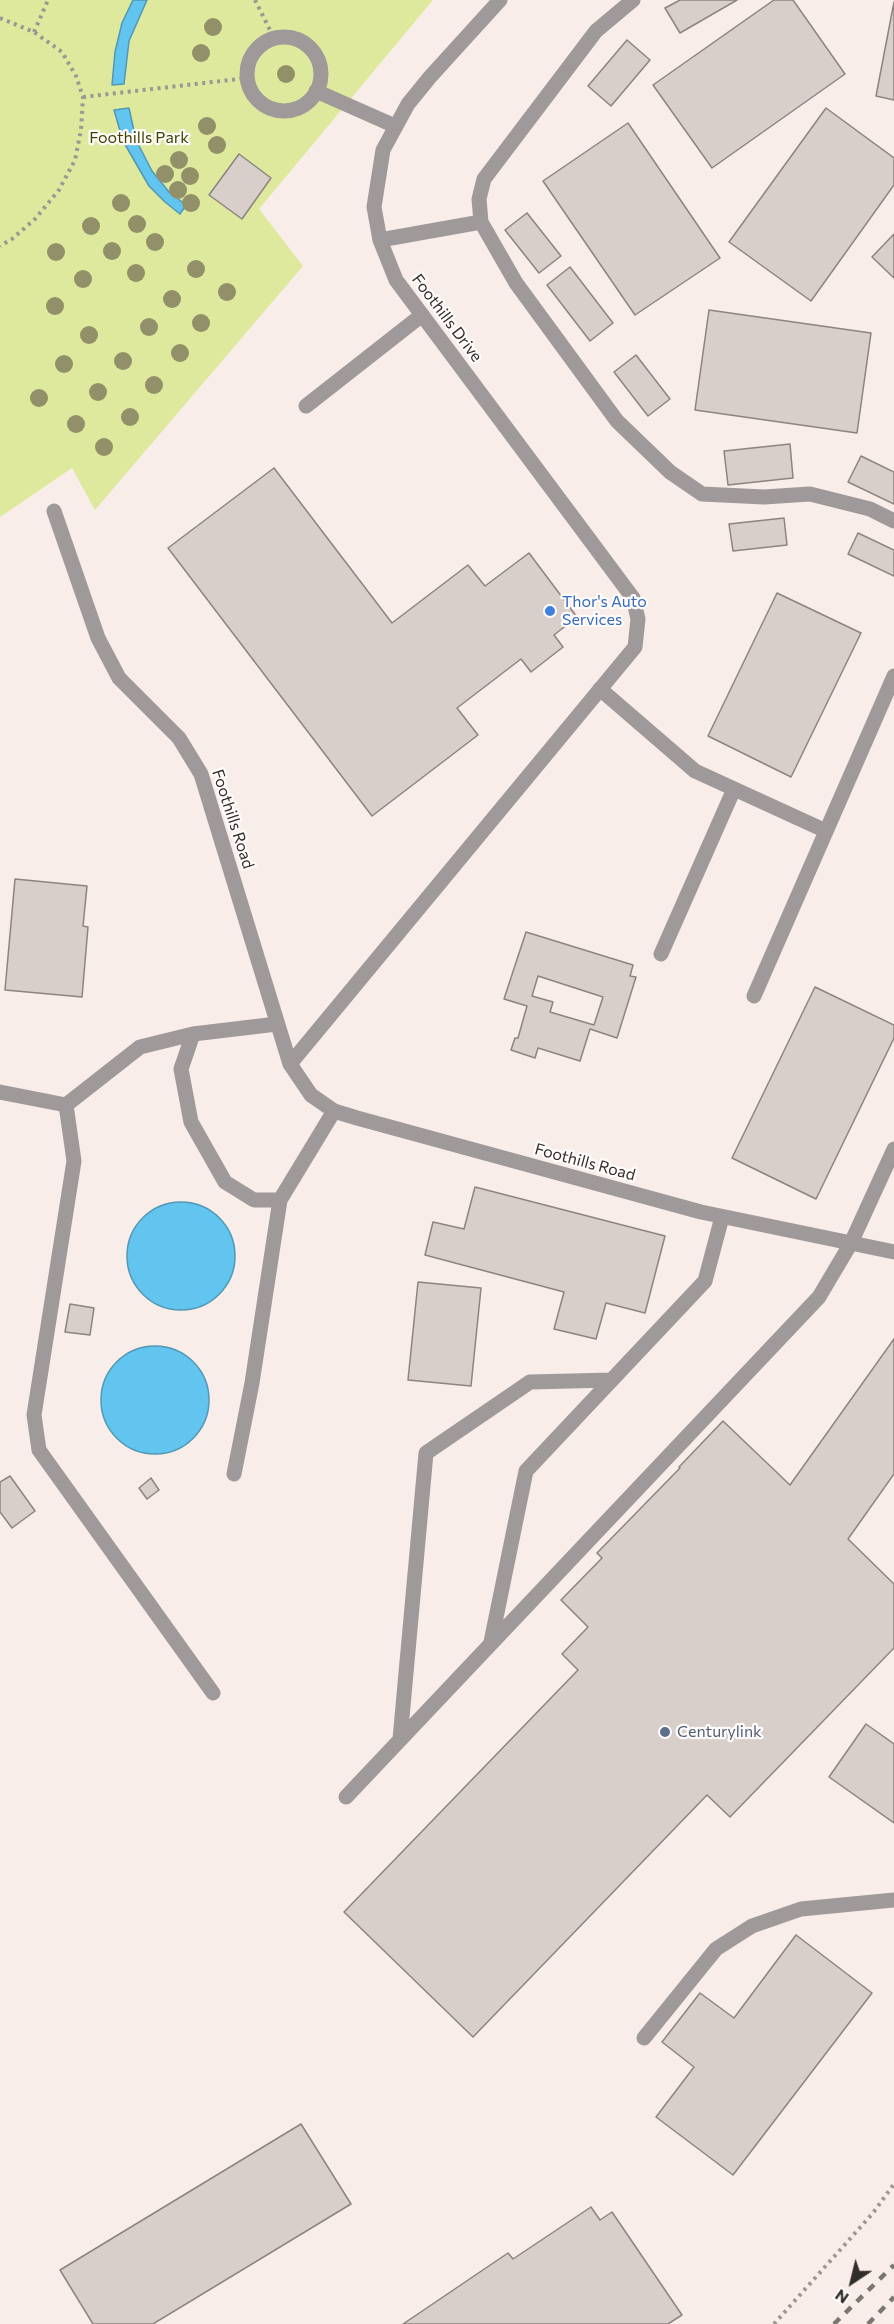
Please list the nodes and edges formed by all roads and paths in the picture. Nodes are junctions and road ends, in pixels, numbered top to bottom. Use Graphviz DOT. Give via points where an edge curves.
graph roads {
  1 [pos="48,0"];
  2 [pos="255,0"];
  3 [pos="500,0"];
  4 [pos="633,0"];
  5 [pos="0,18"];
  6 [pos="34,32"];
  7 [pos="274,38"];
  8 [pos="247,78"];
  9 [pos="316,92"];
  10 [pos="83,97"];
  11 [pos="395,126"];
  12 [pos="481,222"];
  13 [pos="380,240"];
  14 [pos="0,246"];
  15 [pos="422,315"];
  16 [pos="306,406"];
  17 [pos="54,511"];
  18 [pos="894,521"];
  19 [pos="894,676"];
  20 [pos="600,689"];
  21 [pos="734,789"];
  22 [pos="826,831"];
  23 [pos="661,954"];
  24 [pos="754,996"];
  25 [pos="278,1024"];
  26 [pos="194,1034"];
  27 [pos="290,1064"];
  28 [pos="0,1092"];
  29 [pos="66,1105"];
  30 [pos="334,1111"];
  31 [pos="894,1149"];
  32 [pos="280,1200"];
  33 [pos="722,1217"];
  34 [pos="851,1243"];
  35 [pos="894,1252"];
  36 [pos="612,1380"];
  37 [pos="234,1474"];
  38 [pos="491,1642"];
  39 [pos="213,1693"];
  40 [pos="400,1739"];
  41 [pos="346,1797"];
  42 [pos="894,1900"];
  43 [pos="644,2038"];
  44 [pos="894,2184"];
  45 [pos="774,2324"];
  1 -- 6 [label="path"];
  2 -- 7 [label="path"];
  3 -- 11 [label="street, Foothills Drive" via="430,77"];
  4 -- 12 [label="street" via="596,31 484,179 479,199"];
  5 -- 6 [label="path"];
  6 -- 10 [label="path" via="62,52"];
  7 -- 8 [label="street" via="254,51"];
  7 -- 9 [label="street" via="295,38 309,47 319,62 321,76"];
  8 -- 9 [label="street" via="260,102 275,110 293,110 307,103"];
  8 -- 10 [label="path"];
  9 -- 11 [label="street"];
  10 -- 14 [label="path" via="75,160 59,190 34,219"];
  11 -- 13 [label="street, Foothills Drive" via="378,170 374,207"];
  12 -- 13 [label="street"];
  12 -- 18 [label="street" via="516,283 616,421 670,472 702,494 810,494 870,509"];
  13 -- 15 [label="street, Foothills Drive" via="396,280"];
  15 -- 16 [label="street"];
  15 -- 20 [label="street, Foothills Drive" via="633,598 638,620 635,647"];
  17 -- 25 [label="street, Foothills Road" via="98,638 119,678 180,738 201,774"];
  19 -- 22 [label="street"];
  20 -- 21 [label="street" via="695,771"];
  20 -- 27 [label="street"];
  21 -- 22 [label="street"];
  21 -- 23 [label="street"];
  22 -- 24 [label="street"];
  25 -- 26 [label="street"];
  25 -- 27 [label="street, Foothills Road"];
  26 -- 29 [label="street" via="140,1047"];
  26 -- 32 [label="street" via="181,1069 191,1122 225,1182 254,1200"];
  27 -- 30 [label="street, Foothills Road" via="310,1095"];
  28 -- 29 [label="street"];
  29 -- 39 [label="street" via="74,1161 34,1415 39,1450"];
  30 -- 32 [label="street"];
  30 -- 33 [label="street, Foothills Road"];
  31 -- 34 [label="street"];
  32 -- 37 [label="street"];
  33 -- 34 [label="street, Foothills Road"];
  33 -- 36 [label="street" via="705,1281"];
  34 -- 35 [label="street, Foothills Road"];
  34 -- 38 [label="street" via="819,1297"];
  36 -- 38 [label="street" via="526,1471"];
  36 -- 40 [label="street" via="530,1382 426,1453"];
  38 -- 40 [label="street"];
  40 -- 41 [label="street"];
  42 -- 43 [label="street" via="801,1909 752,1926 716,1949"];
  44 -- 45 [label="path"];
}
